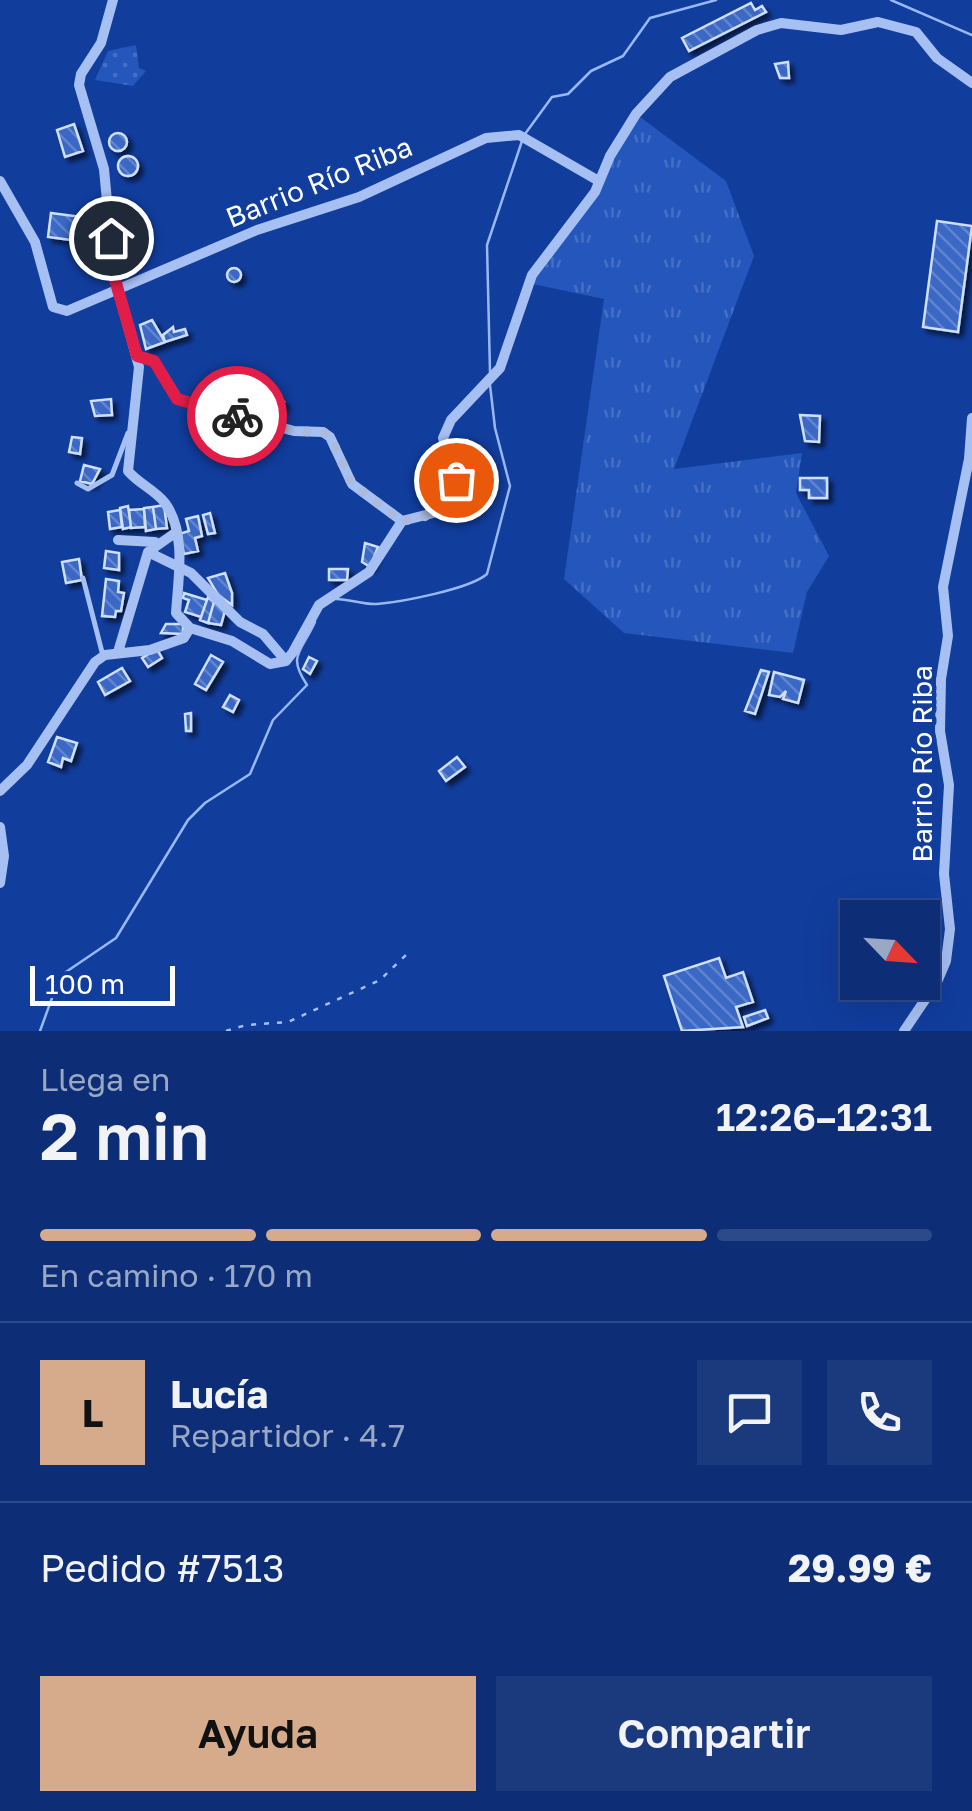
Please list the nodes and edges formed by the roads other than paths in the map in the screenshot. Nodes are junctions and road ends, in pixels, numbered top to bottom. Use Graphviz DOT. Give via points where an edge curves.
graph roads {
  1 [pos="113,0"];
  2 [pos="972,83"];
  3 [pos="597,180"];
  4 [pos="0,181"];
  5 [pos="119,290"];
  6 [pos="137,356"];
  7 [pos="972,418"];
  8 [pos="134,427"];
  9 [pos="78,483"];
  10 [pos="402,521"];
  11 [pos="175,533"];
  12 [pos="118,540"];
  13 [pos="152,547"];
  14 [pos="179,566"];
  15 [pos="83,578"];
  16 [pos="190,628"];
  17 [pos="118,652"];
  18 [pos="103,656"];
  19 [pos="286,660"];
  20 [pos="0,792"];
  21 [pos="0,827"];
  22 [pos="0,883"];
  23 [pos="904,1031"];
  1 -- 5 [label="street" via="80,85 104,169"];
  2 -- 3 [label="street" via="937,58 916,32 892,22 842,30 781,24 756,30 670,77 636,114"];
  3 -- 5 [label="street, Barrio Río Riba" via="524,137 486,138 359,197 256,230"];
  3 -- 10 [label="street" via="595,192 532,274 491,376 442,438 456,480 449,510"];
  4 -- 5 [label="street, Barrio Río Riba" via="36,242 53,307 67,311"];
  5 -- 6 [label="street"];
  6 -- 8 [label="street"];
  6 -- 10 [label="street" via="154,361 177,399 294,431 323,432 352,484"];
  7 -- 23 [label="street, Barrio Río Riba" via="948,546 940,732 948,785 944,860 950,930 937,982"];
  8 -- 9 [label="lane" via="112,475 88,489"];
  8 -- 11 [label="street" via="128,471 166,504"];
  10 -- 19 [label="street" via="369,572 319,605"];
  11 -- 13 [label="street"];
  11 -- 14 [label="street"];
  12 -- 13 [label="street"];
  13 -- 14 [label="street"];
  13 -- 17 [label="street"];
  14 -- 16 [label="street" via="176,614"];
  14 -- 19 [label="street"];
  15 -- 18 [label="lane"];
  16 -- 17 [label="street" via="184,638 150,650"];
  16 -- 19 [label="street" via="232,641 270,664"];
  17 -- 18 [label="street"];
  18 -- 20 [label="street" via="27,766"];
  21 -- 22 [label="street"];
}
